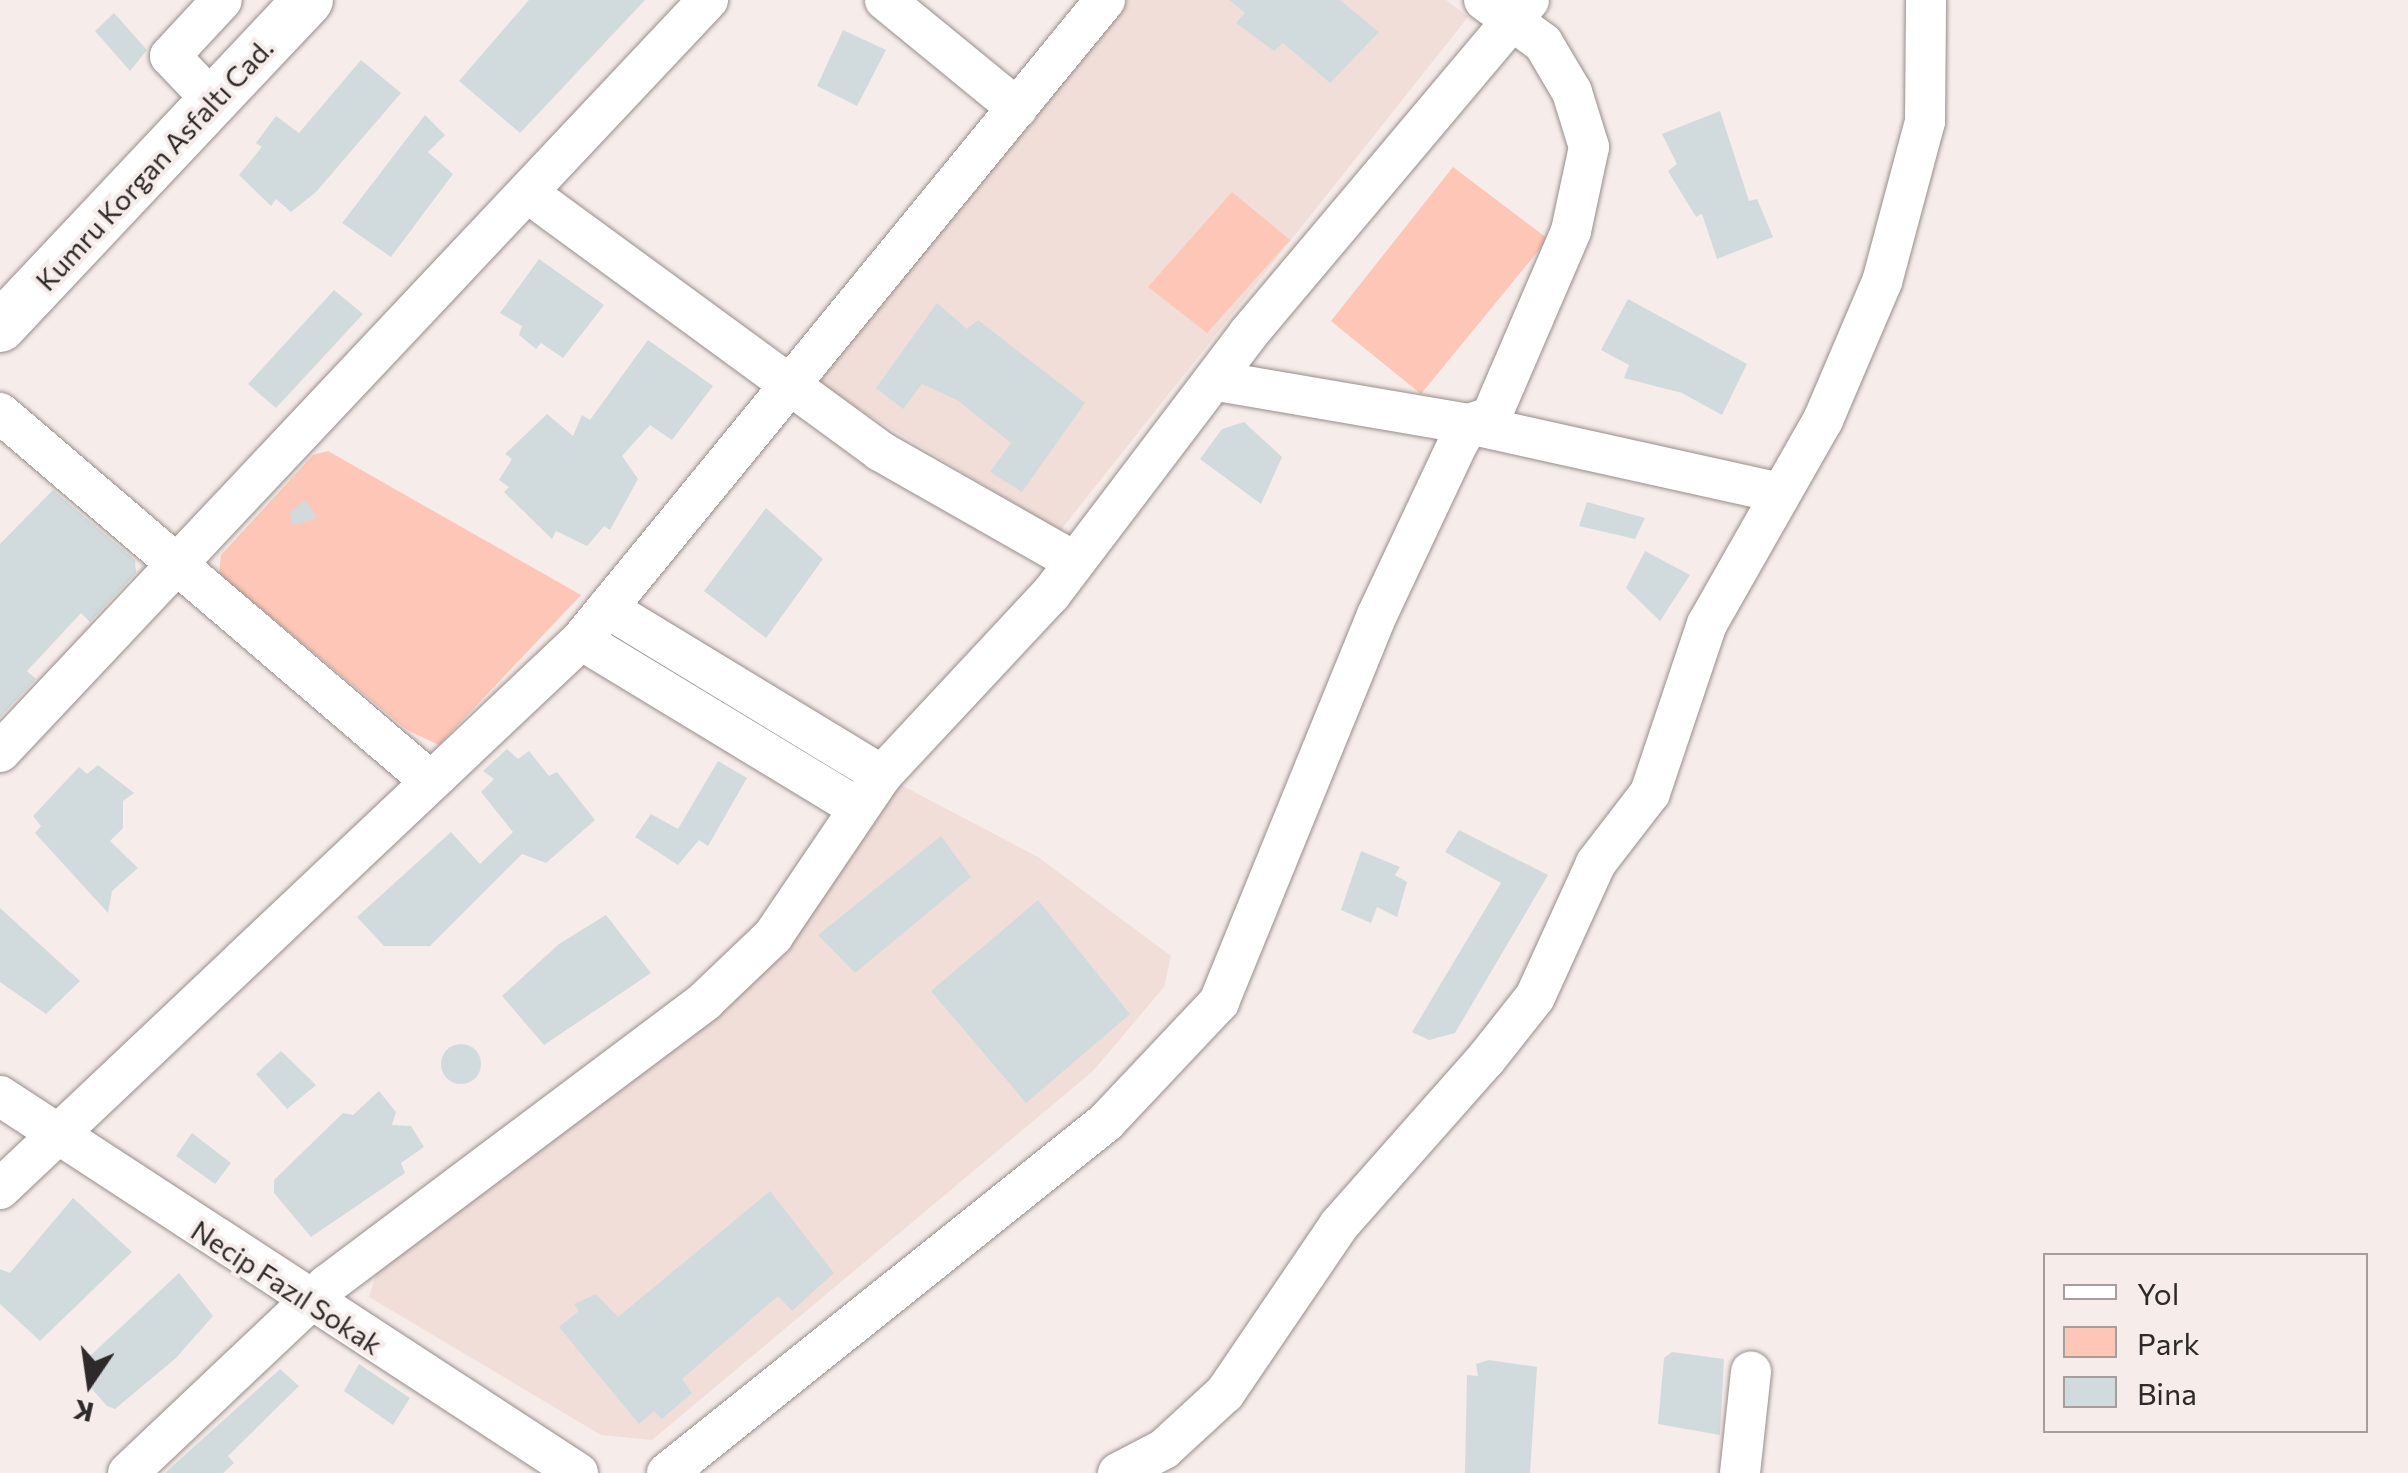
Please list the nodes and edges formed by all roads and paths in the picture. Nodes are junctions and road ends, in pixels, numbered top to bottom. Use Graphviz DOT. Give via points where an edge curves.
graph roads {
  1 [pos="222,0"];
  2 [pos="308,0"];
  3 [pos="708,0"];
  4 [pos="885,0"];
  5 [pos="1105,0"];
  6 [pos="1926,0"];
  7 [pos="1508,7"];
  8 [pos="213,101"];
  9 [pos="1017,108"];
  10 [pos="529,194"];
  11 [pos="0,327"];
  12 [pos="1217,380"];
  13 [pos="790,385"];
  14 [pos="0,413"];
  15 [pos="1469,424"];
  16 [pos="1776,492"];
  17 [pos="1074,562"];
  18 [pos="173,563"];
  19 [pos="607,608"];
  20 [pos="581,640"];
  21 [pos="0,752"];
  22 [pos="882,774"];
  23 [pos="428,779"];
  24 [pos="857,808"];
  25 [pos="0,1096"];
  26 [pos="54,1133"];
  27 [pos="0,1189"];
  28 [pos="312,1304"];
  29 [pos="1751,1372"];
  30 [pos="128,1473"];
  31 [pos="578,1473"];
  32 [pos="667,1473"];
  33 [pos="1118,1473"];
  34 [pos="1740,1473"];
  1 -- 8 [label="street" via="170,56"];
  2 -- 8 [label="main road, Kumru Korgan Asfaltı Cad."];
  3 -- 10 [label="street"];
  4 -- 9 [label="street"];
  5 -- 9 [label="street"];
  6 -- 16 [label="street" via="1925,122 1882,282 1824,420"];
  7 -- 12 [label="street"];
  7 -- 15 [label="street" via="1543,43 1572,92 1589,147 1571,231 1492,417"];
  8 -- 11 [label="main road, Kumru Korgan Asfaltı Cad."];
  9 -- 13 [label="street"];
  10 -- 13 [label="street"];
  10 -- 18 [label="street"];
  12 -- 15 [label="street"];
  12 -- 17 [label="street"];
  13 -- 17 [label="street" via="880,451"];
  13 -- 19 [label="street"];
  14 -- 18 [label="street"];
  15 -- 16 [label="street"];
  15 -- 32 [label="street" via="1377,615 1220,1002 1106,1122"];
  16 -- 33 [label="street" via="1707,624 1650,793 1596,863 1534,996 1339,1225 1225,1392 1164,1449"];
  17 -- 22 [label="street"];
  18 -- 21 [label="street"];
  18 -- 23 [label="street"];
  19 -- 20 [label="street"];
  19 -- 22 [label="street"];
  20 -- 23 [label="street"];
  20 -- 24 [label="street"];
  22 -- 24 [label="street"];
  23 -- 26 [label="street"];
  24 -- 28 [label="street" via="773,936 706,1000 327,1286"];
  25 -- 26 [label="street, Necip Fazıl Sokak"];
  26 -- 27 [label="street"];
  26 -- 28 [label="street, Necip Fazıl Sokak"];
  28 -- 30 [label="street"];
  28 -- 31 [label="street, Necip Fazıl Sokak"];
  29 -- 34 [label="street"];
}
